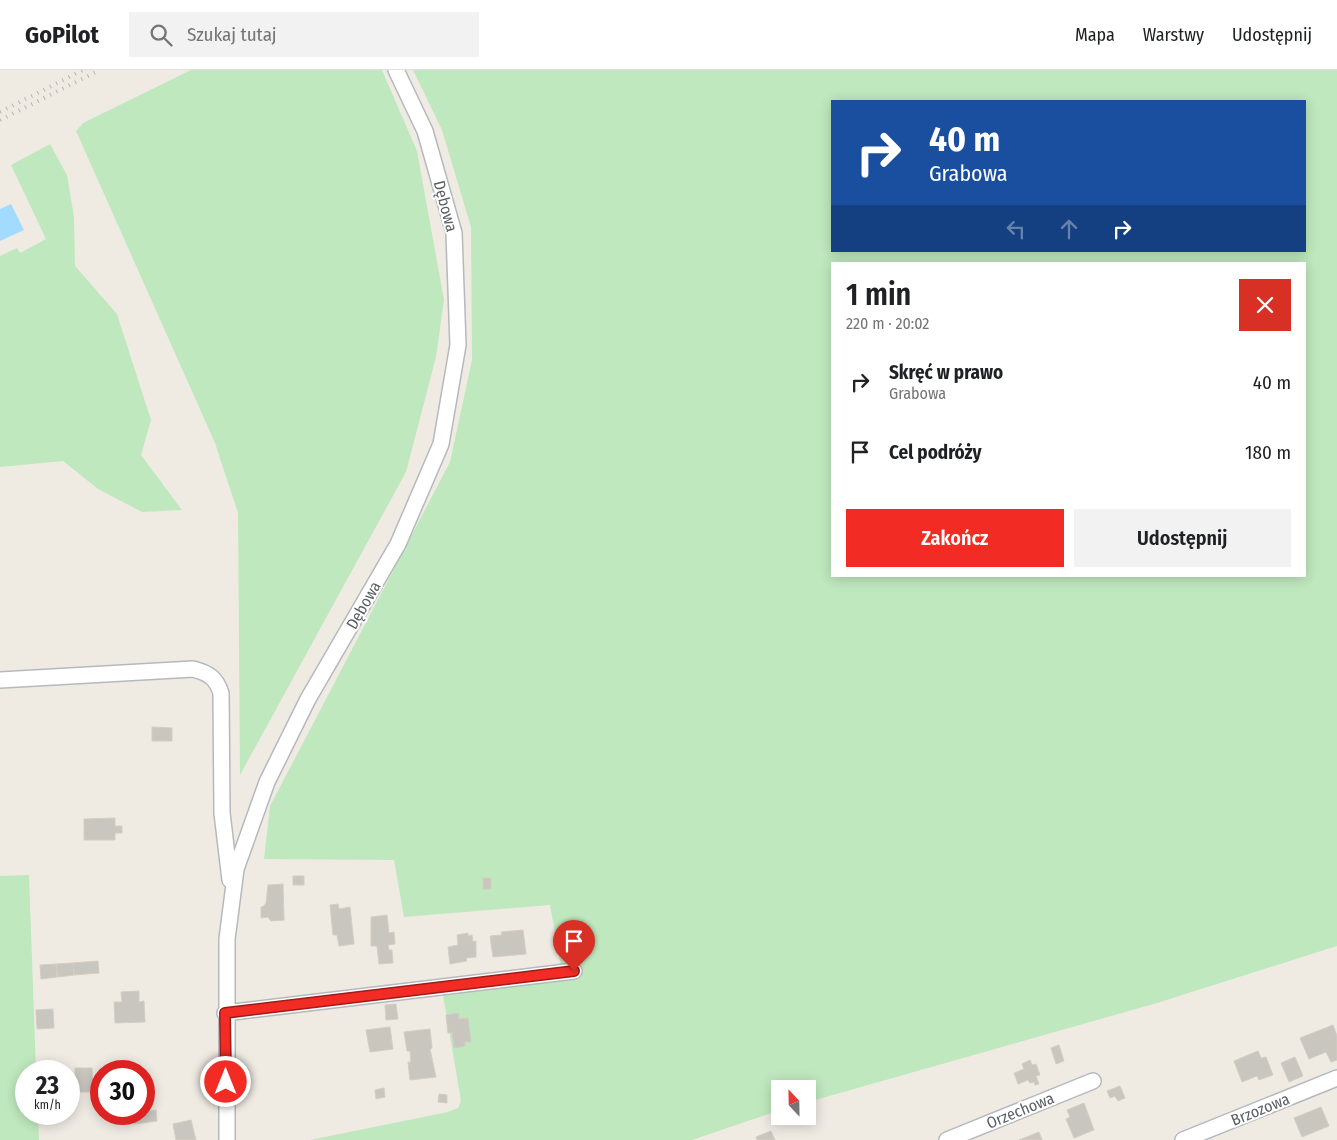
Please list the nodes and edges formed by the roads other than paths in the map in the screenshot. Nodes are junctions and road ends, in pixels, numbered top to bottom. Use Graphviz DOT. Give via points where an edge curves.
graph roads {
  1 [pos="396,70"];
  2 [pos="0,680"];
  3 [pos="232,896"];
  4 [pos="574,971"];
  5 [pos="225,1013"];
  6 [pos="1337,1078"];
  7 [pos="1093,1081"];
  8 [pos="227,1140"];
  9 [pos="947,1140"];
  10 [pos="1183,1140"];
  1 -- 3 [label="street, Dębowa" via="425,130 454,232 458,345 441,444 398,544 308,700 267,782 236,869"];
  2 -- 3 [label="street" via="193,669 207,672 217,682 221,694 222,814"];
  3 -- 5 [label="street, Dębowa"];
  4 -- 5 [label="street"];
  5 -- 8 [label="street, Dębowa"];
  6 -- 10 [label="street, Brzozowa"];
  7 -- 9 [label="street, Orzechowa"];
}
